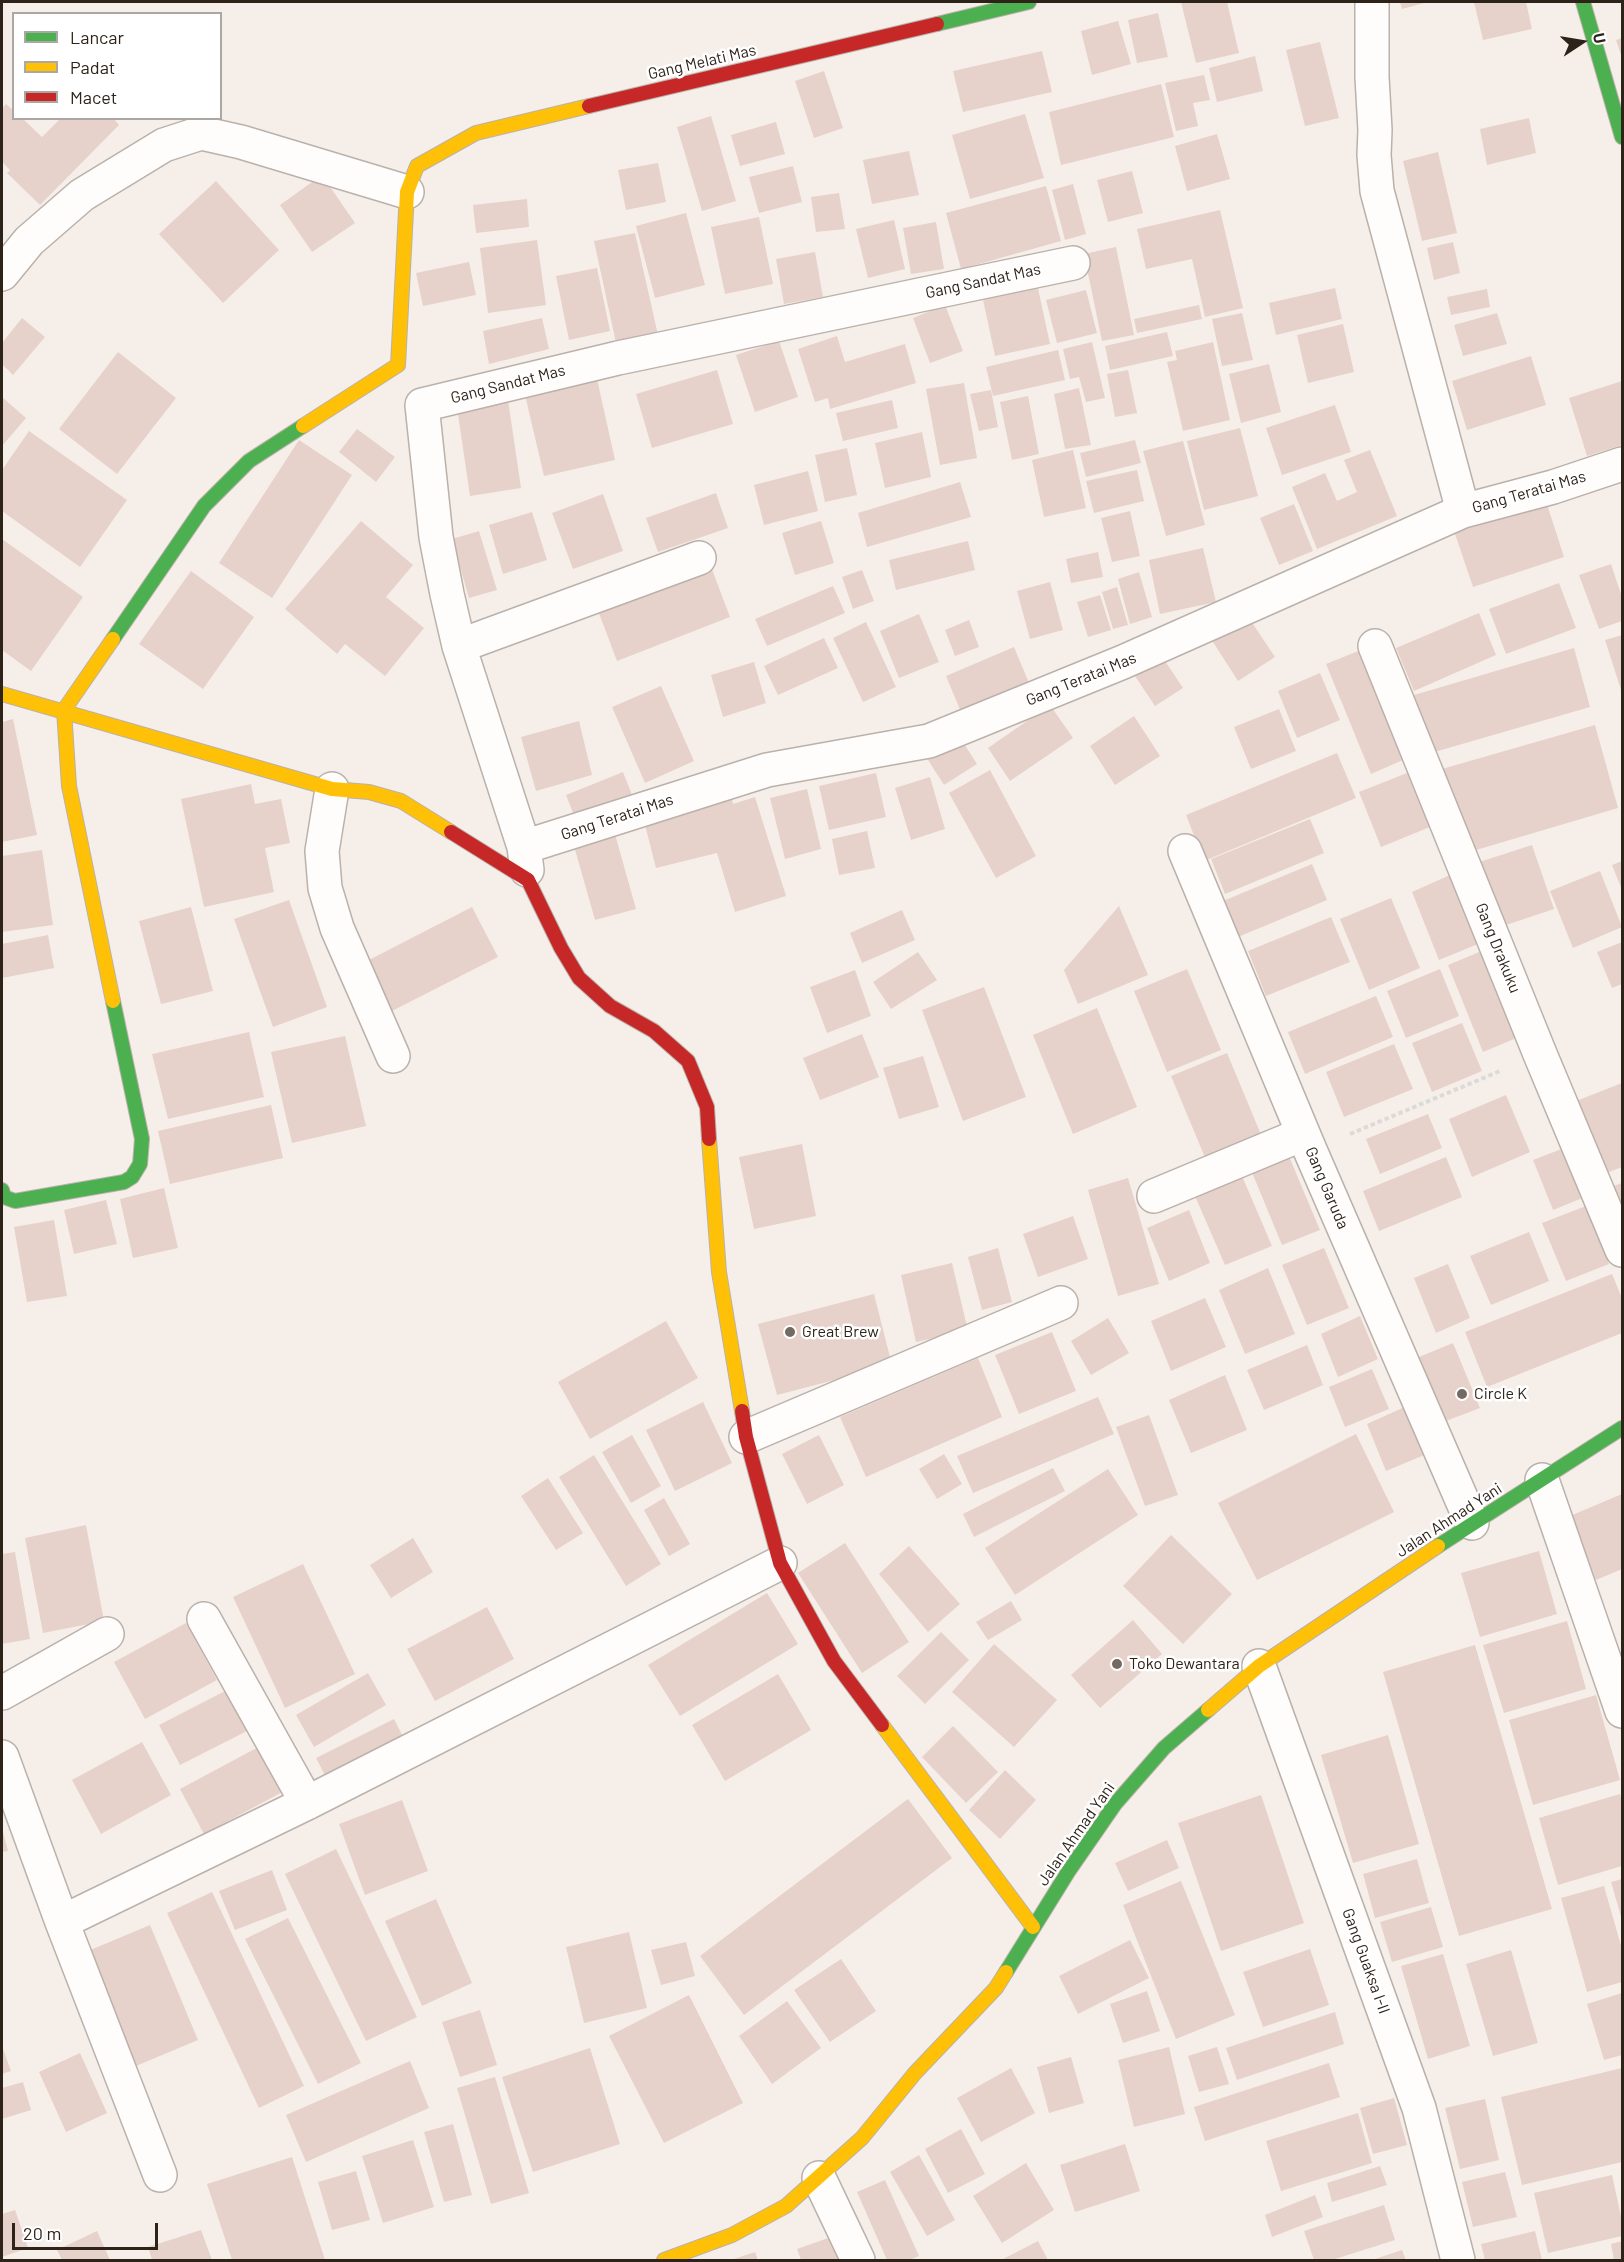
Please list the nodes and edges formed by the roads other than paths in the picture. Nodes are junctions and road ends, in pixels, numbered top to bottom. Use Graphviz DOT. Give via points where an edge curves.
graph roads {
  1 [pos="1029,2"];
  2 [pos="1372,2"];
  3 [pos="1583,2"];
  4 [pos="1623,137"];
  5 [pos="407,192"];
  6 [pos="1073,262"];
  7 [pos="2,274"];
  8 [pos="1623,464"];
  9 [pos="1463,511"];
  10 [pos="699,558"];
  11 [pos="459,646"];
  12 [pos="1375,646"];
  13 [pos="2,694"];
  14 [pos="64,710"];
  15 [pos="332,789"];
  16 [pos="524,847"];
  17 [pos="1185,851"];
  18 [pos="528,880"];
  19 [pos="393,1056"];
  20 [pos="1307,1142"];
  21 [pos="2,1190"];
  22 [pos="1154,1196"];
  23 [pos="1623,1250"];
  24 [pos="1061,1303"];
  25 [pos="1623,1428"];
  26 [pos="746,1437"];
  27 [pos="1542,1480"];
  28 [pos="1472,1523"];
  29 [pos="780,1563"];
  30 [pos="204,1619"];
  31 [pos="107,1634"];
  32 [pos="1259,1666"];
  33 [pos="2,1693"];
  34 [pos="1623,1711"];
  35 [pos="2,1757"];
  36 [pos="307,1803"];
  37 [pos="62,1922"];
  38 [pos="1033,1927"];
  39 [pos="160,2175"];
  40 [pos="819,2178"];
  41 [pos="664,2260"];
  42 [pos="858,2260"];
  43 [pos="1458,2260"];
  1 -- 5 [label="street, Gang Melati Mas" via="476,133 417,166"];
  2 -- 9 [label="street" via="1377,191"];
  3 -- 4 [label="street"];
  5 -- 7 [label="street" via="201,133 164,145 82,195 29,241"];
  5 -- 14 [label="street" via="398,365 249,461 204,506"];
  6 -- 11 [label="street, Gang Sandat Mas" via="618,358 422,405 436,537"];
  8 -- 9 [label="street, Gang Teratai Mas" via="1553,488"];
  9 -- 16 [label="street, Gang Teratai Mas" via="1123,662 929,741 768,770"];
  10 -- 11 [label="street"];
  11 -- 16 [label="street, Gang Sandat Mas"];
  12 -- 23 [label="street, Gang Drakuku"];
  13 -- 14 [label="street"];
  14 -- 15 [label="street"];
  14 -- 21 [label="street" via="69,786 142,1139 140,1164 124,1182 15,1202 4,1197"];
  15 -- 18 [label="street" via="369,792 400,801"];
  15 -- 19 [label="street" via="322,851 325,888 337,928"];
  16 -- 18 [label="street, Gang Sandat Mas"];
  17 -- 20 [label="street, Gang Garuda"];
  18 -- 26 [label="street" via="579,978 610,1006 654,1032 688,1061 698,1082 706,1107 719,1272"];
  20 -- 22 [label="street"];
  20 -- 28 [label="street, Gang Garuda"];
  24 -- 26 [label="street"];
  25 -- 27 [label="street, Jalan Ahmad Yani"];
  26 -- 29 [label="street"];
  27 -- 28 [label="street, Jalan Ahmad Yani"];
  27 -- 34 [label="street"];
  28 -- 32 [label="street, Jalan Ahmad Yani"];
  29 -- 36 [label="street"];
  29 -- 38 [label="street" via="834,1661"];
  30 -- 36 [label="street"];
  31 -- 33 [label="street"];
  32 -- 38 [label="street, Jalan Ahmad Yani" via="1164,1748 1115,1804"];
  32 -- 43 [label="street, Gang Guaksa I-II" via="1419,2108"];
  35 -- 37 [label="street"];
  36 -- 37 [label="street"];
  37 -- 39 [label="street"];
  38 -- 40 [label="street, Jalan Ahmad Yani" via="996,1988 915,2073 862,2138"];
  40 -- 41 [label="street, Jalan Ahmad Yani" via="786,2206 732,2235"];
  40 -- 42 [label="street"];
}
